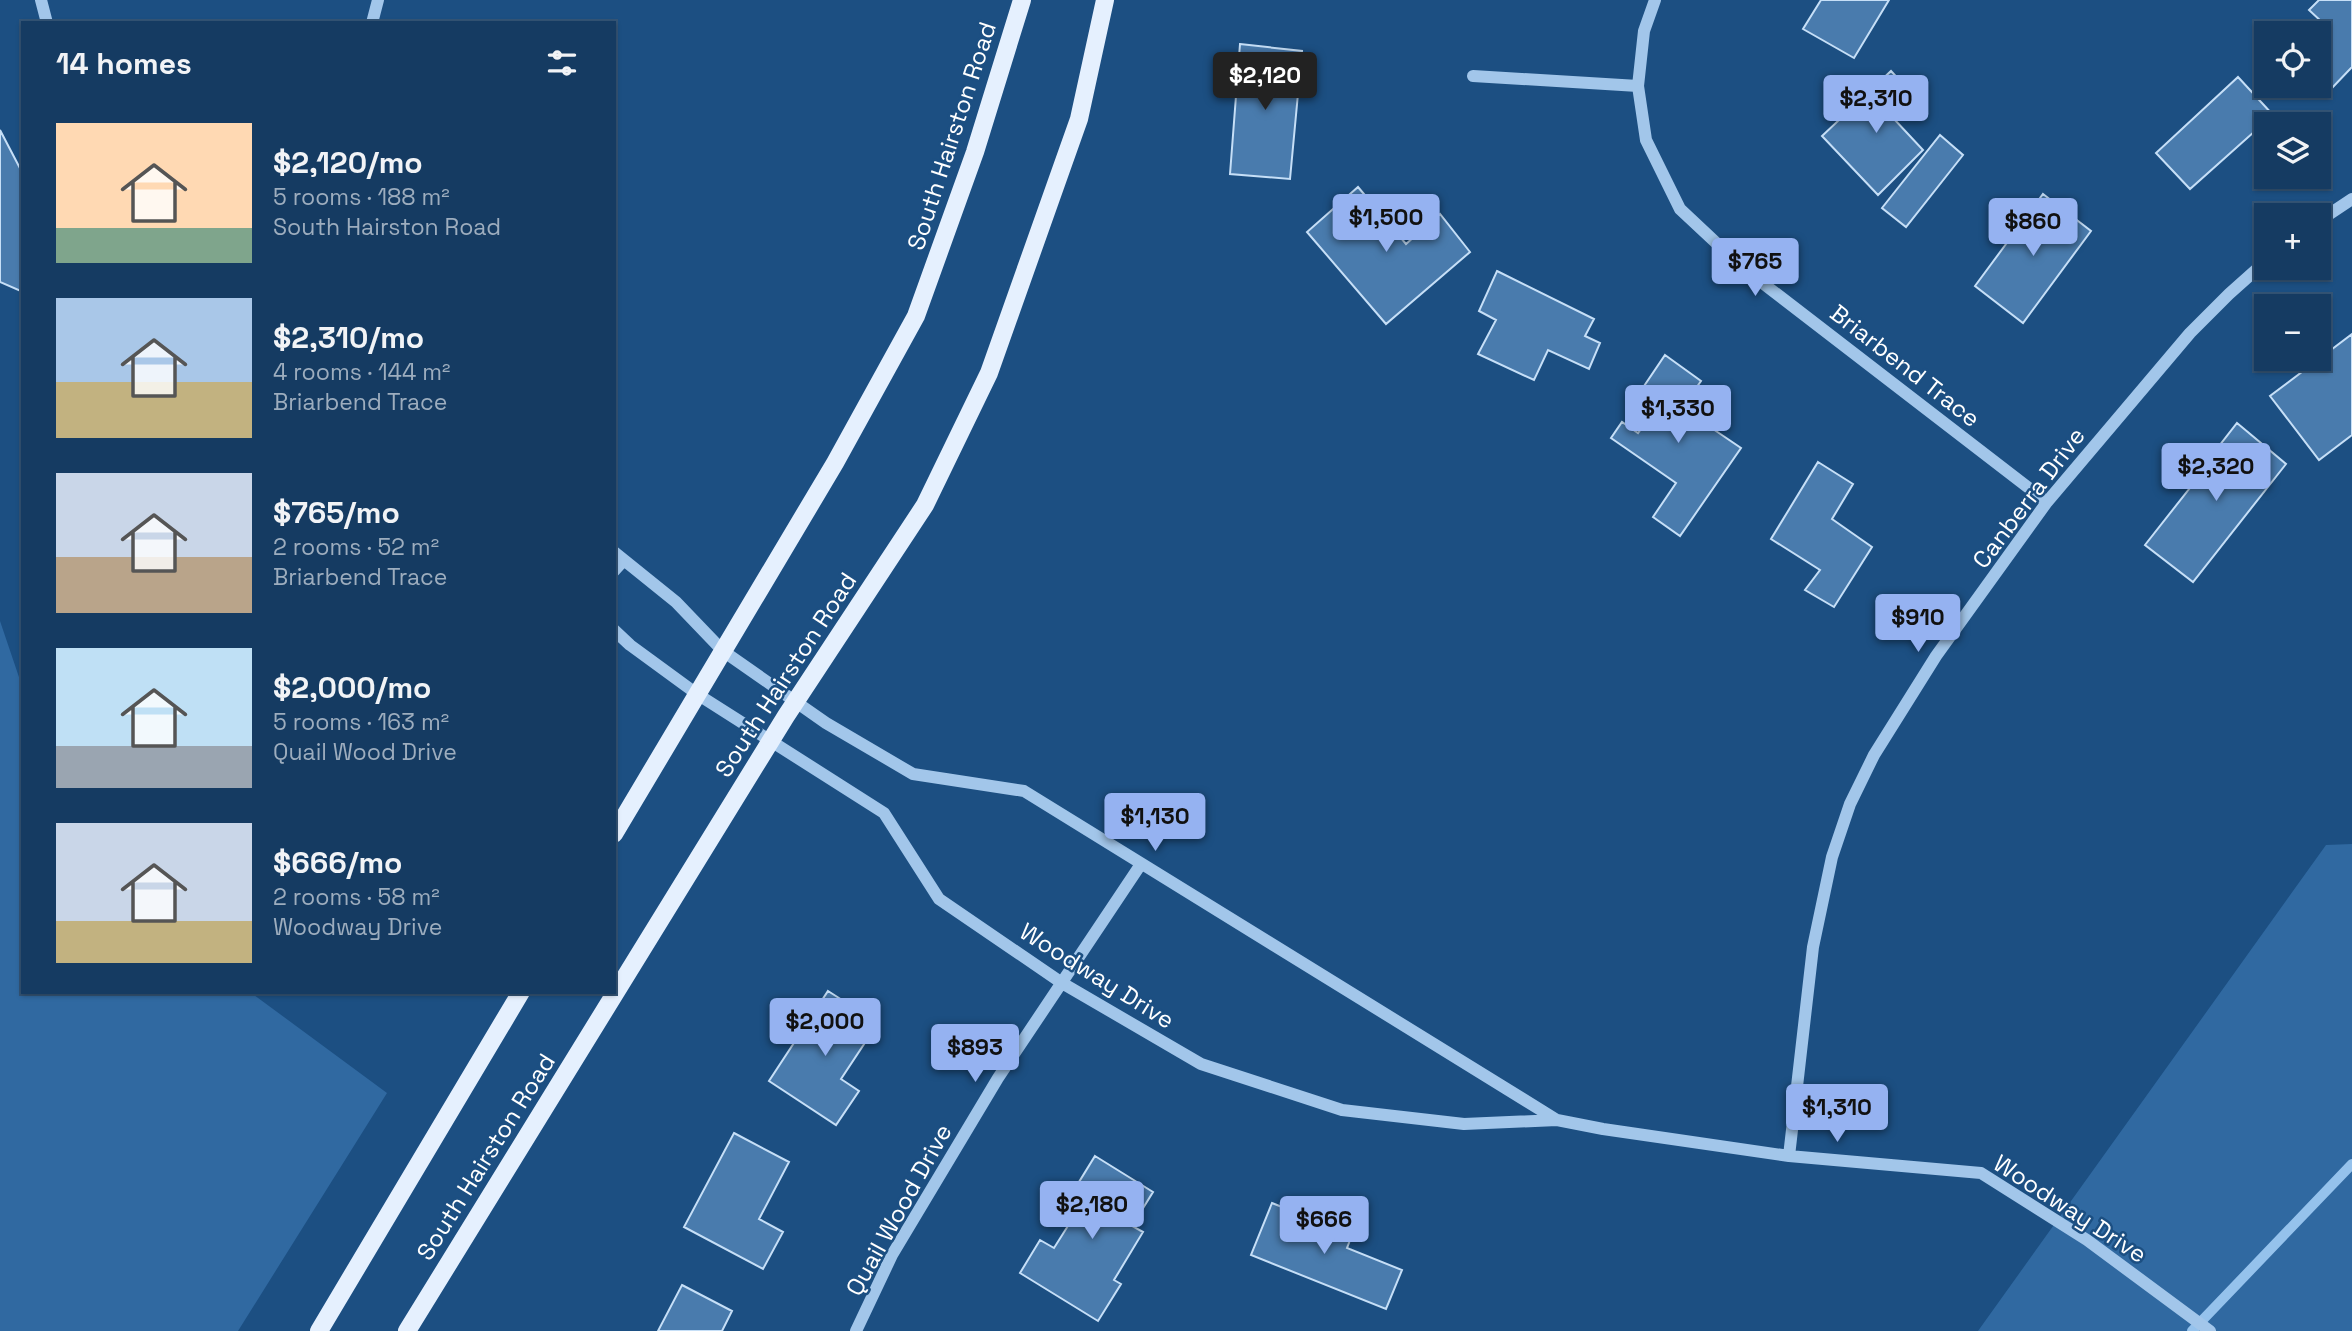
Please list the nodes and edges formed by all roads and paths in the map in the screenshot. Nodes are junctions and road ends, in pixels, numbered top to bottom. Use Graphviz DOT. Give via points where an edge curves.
graph roads {
  1 [pos="41,0"];
  2 [pos="378,0"];
  3 [pos="1022,0"];
  4 [pos="1105,0"];
  5 [pos="1655,0"];
  6 [pos="46,21"];
  7 [pos="373,21"];
  8 [pos="1474,76"];
  9 [pos="1638,86"];
  10 [pos="2352,199"];
  11 [pos="2331,213"];
  12 [pos="2254,272"];
  13 [pos="2047,502"];
  14 [pos="619,556"];
  15 [pos="616,631"];
  16 [pos="723,651"];
  17 [pos="697,694"];
  18 [pos="796,702"];
  19 [pos="771,741"];
  20 [pos="616,831"];
  21 [pos="1141,864"];
  22 [pos="1062,983"];
  23 [pos="616,992"];
  24 [pos="520,994"];
  25 [pos="615,994"];
  26 [pos="1557,1120"];
  27 [pos="1789,1156"];
  28 [pos="319,1331"];
  29 [pos="407,1331"];
  30 [pos="856,1331"];
  31 [pos="2210,1331"];
  1 -- 6 [label="street"];
  2 -- 7 [label="street"];
  3 -- 16 [label="main road, South Hairston Road" via="975,152 916,316"];
  4 -- 18 [label="main road, South Hairston Road" via="1079,120 989,373 925,505"];
  5 -- 9 [label="street, Briarbend Trace" via="1644,31"];
  8 -- 9 [label="street"];
  9 -- 13 [label="street, Briarbend Trace" via="1646,140 1681,209 1742,268"];
  10 -- 11 [label="street"];
  12 -- 13 [label="street, Canberra Drive" via="2190,333"];
  13 -- 27 [label="street, Canberra Drive" via="1936,656 1874,755 1850,804 1832,856 1814,947"];
  14 -- 16 [label="street, Woodway Drive" via="676,602"];
  15 -- 17 [label="street, Woodway Drive"];
  16 -- 17 [label="main road, South Hairston Road"];
  16 -- 18 [label="street, Woodway Drive"];
  17 -- 19 [label="street, Woodway Drive"];
  17 -- 20 [label="main road, South Hairston Road"];
  18 -- 19 [label="main road, South Hairston Road"];
  18 -- 21 [label="street, Woodway Drive" via="913,774 1024,791"];
  19 -- 22 [label="street, Woodway Drive" via="884,813 939,899"];
  19 -- 23 [label="main road, South Hairston Road"];
  21 -- 22 [label="street, Quail Wood Drive"];
  21 -- 26 [label="street, Woodway Drive"];
  22 -- 26 [label="street, Woodway Drive" via="1201,1064 1342,1110 1464,1124"];
  22 -- 30 [label="street, Quail Wood Drive" via="998,1078 899,1244"];
  24 -- 28 [label="main road, South Hairston Road"];
  25 -- 29 [label="main road, South Hairston Road"];
  26 -- 27 [label="street, Woodway Drive"];
  27 -- 31 [label="street, Woodway Drive" via="1981,1173 2087,1240"];
}
